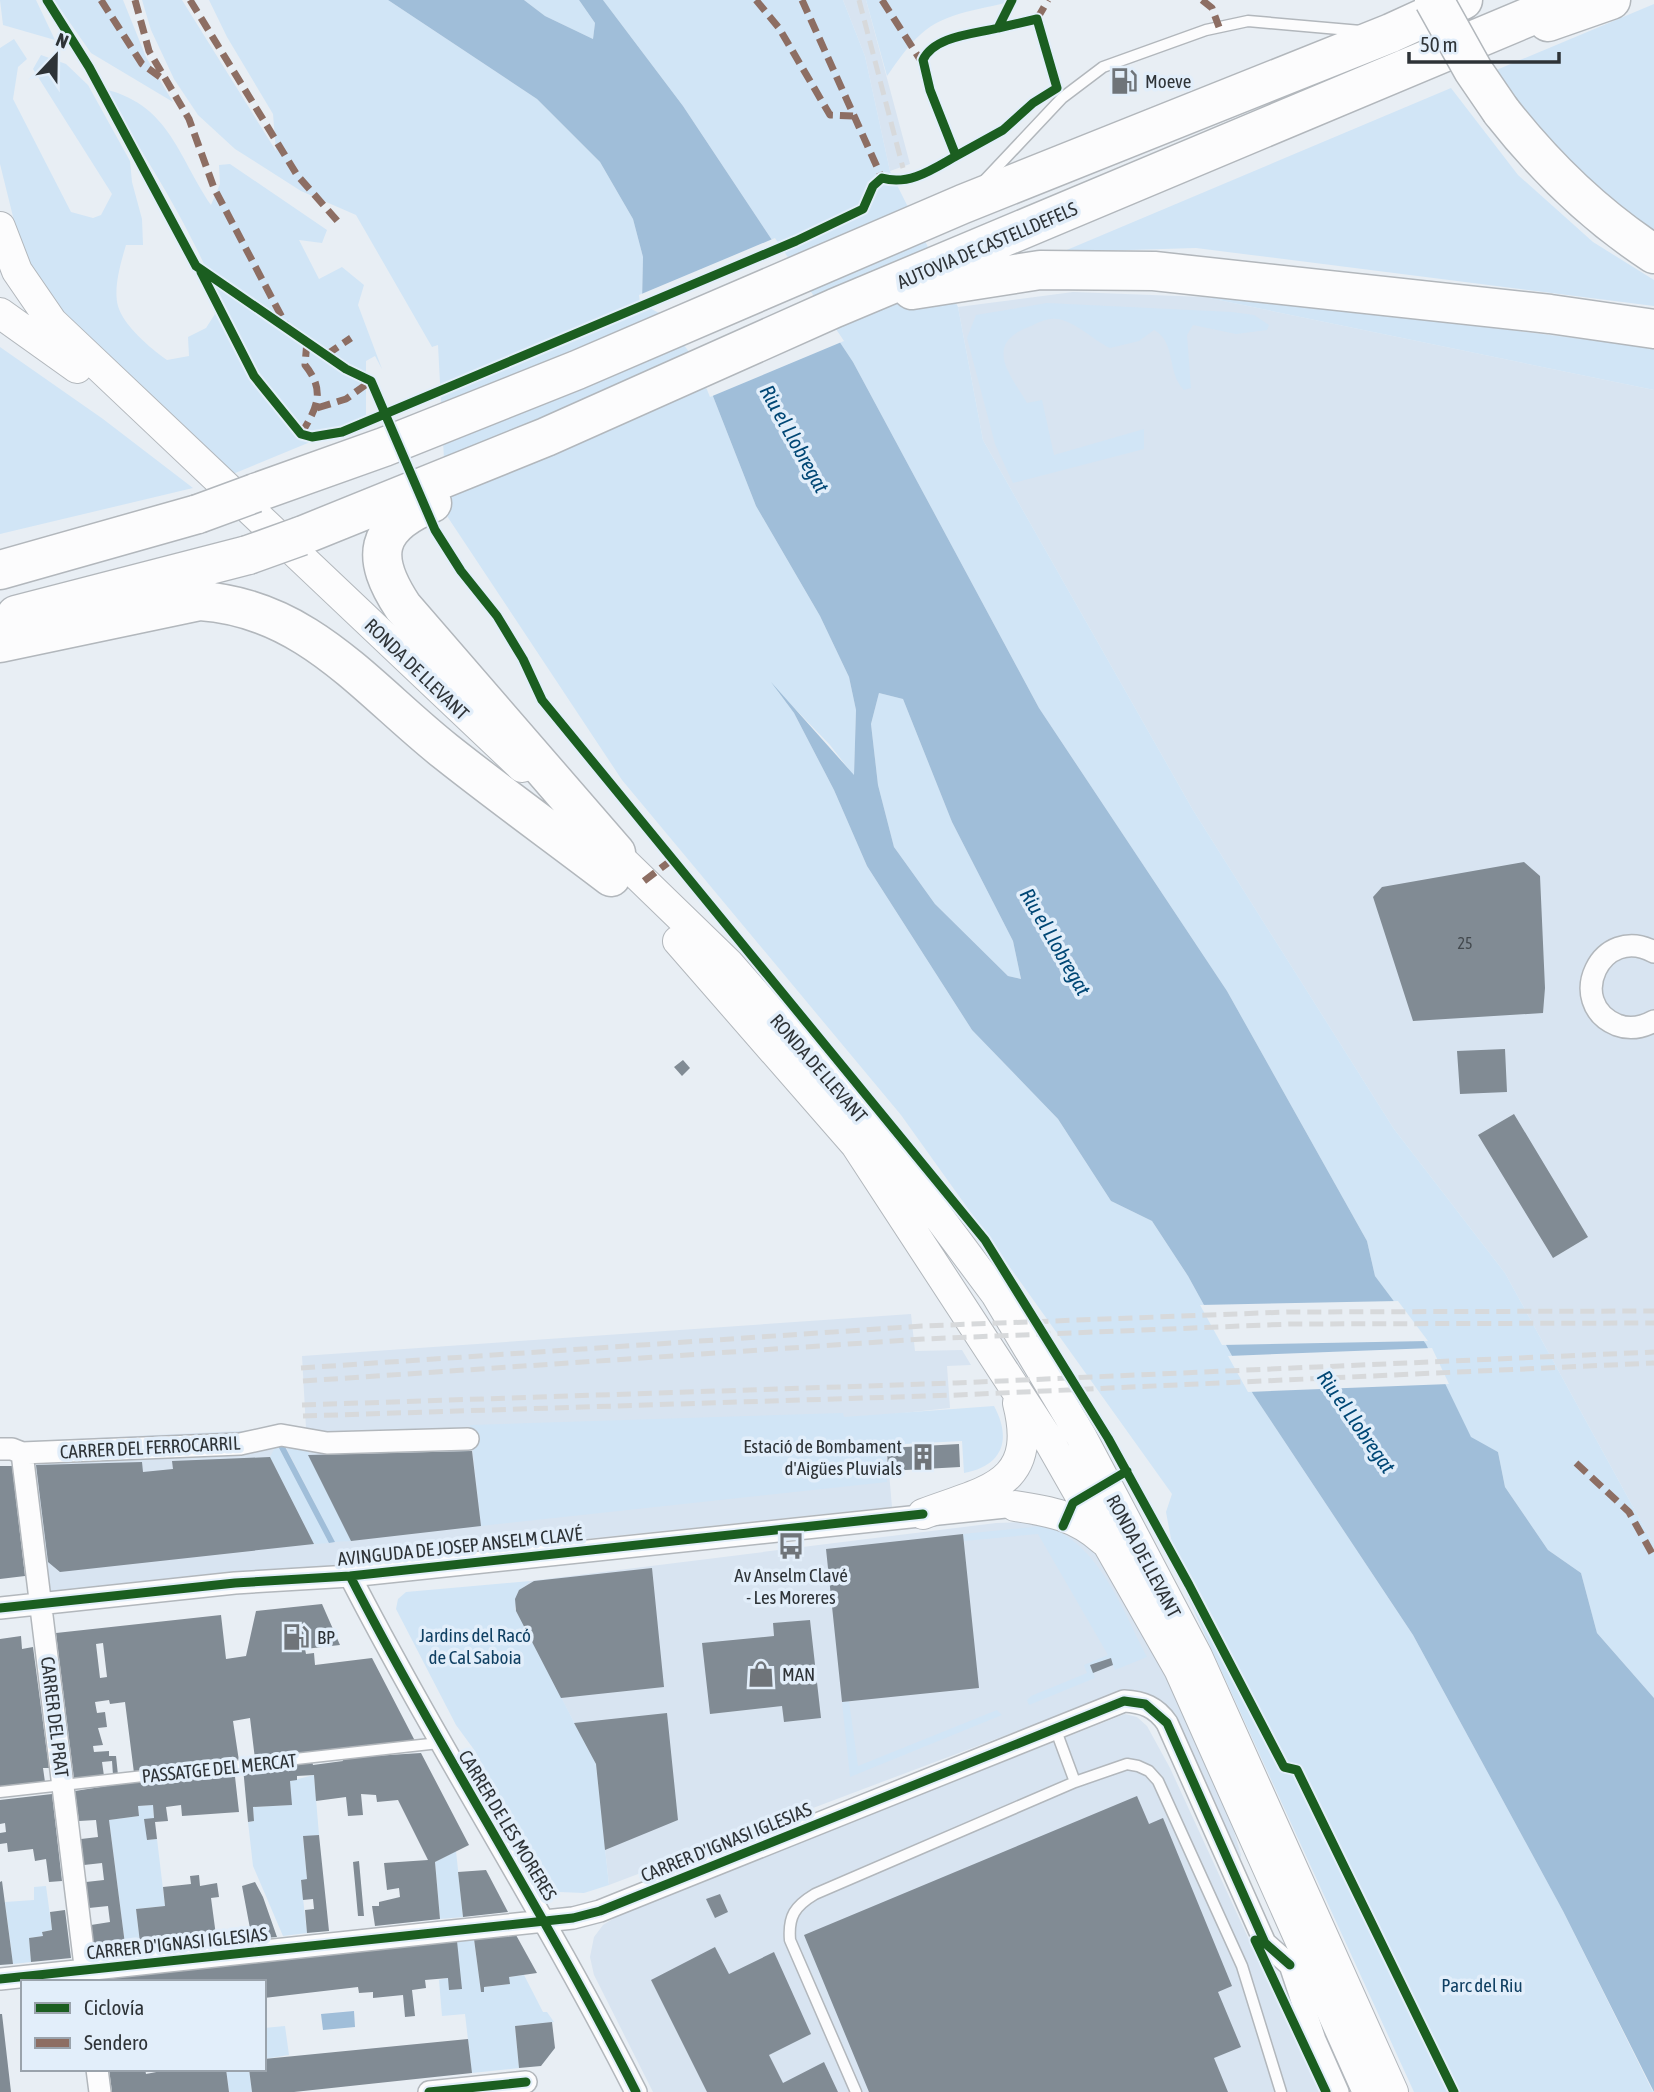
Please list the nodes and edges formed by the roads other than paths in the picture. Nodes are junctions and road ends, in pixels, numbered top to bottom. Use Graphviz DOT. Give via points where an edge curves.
graph roads {
  1 [pos="1434,0"];
  2 [pos="1463,0"];
  3 [pos="1570,0"];
  4 [pos="1611,0"];
  5 [pos="1391,33"];
  6 [pos="1364,86"];
  7 [pos="963,204"];
  8 [pos="0,227"];
  9 [pos="1654,254"];
  10 [pos="957,285"];
  11 [pos="835,308"];
  12 [pos="0,313"];
  13 [pos="1654,329"];
  14 [pos="409,502"];
  15 [pos="76,550"];
  16 [pos="0,552"];
  17 [pos="0,570"];
  18 [pos="0,618"];
  19 [pos="0,643"];
  20 [pos="613,865"];
  21 [pos="1654,952"];
  22 [pos="1650,1024"];
  23 [pos="1013,1382"];
  24 [pos="1081,1436"];
  25 [pos="468,1439"];
  26 [pos="0,1449"];
  27 [pos="22,1453"];
  28 [pos="1069,1474"];
  29 [pos="1015,1506"];
  30 [pos="923,1514"];
  31 [pos="1114,1550"];
  32 [pos="350,1576"];
  33 [pos="40,1604"];
  34 [pos="0,1608"];
  35 [pos="1055,1728"];
  36 [pos="439,1743"];
  37 [pos="1075,1782"];
  38 [pos="64,1786"];
  39 [pos="0,1792"];
  40 [pos="1248,1827"];
  41 [pos="547,1922"];
  42 [pos="1290,1965"];
  43 [pos="86,1976"];
  44 [pos="0,1979"];
  45 [pos="97,2071"];
  46 [pos="526,2082"];
  47 [pos="100,2092"];
  48 [pos="429,2092"];
  49 [pos="435,2092"];
  50 [pos="636,2092"];
  51 [pos="856,2092"];
  52 [pos="1281,2092"];
  53 [pos="1338,2092"];
  54 [pos="1368,2092"];
  55 [pos="1393,2092"];
  1 -- 9 [label="highway, bridge" via="1473,71 1532,150 1572,191"];
  2 -- 5 [label="highway"];
  3 -- 6 [label="highway, AUTOVIA DE CASTELLDEFELS"];
  4 -- 6 [label="highway"];
  5 -- 7 [label="highway"];
  5 -- 7 [label="lane" via="1248,21 1206,30 1103,67 1062,98"];
  6 -- 11 [label="highway, AUTOVIA DE CASTELLDEFELS"];
  7 -- 15 [label="highway, bridge" via="577,370 384,447 198,514"];
  8 -- 20 [label="main road, RONDA DE LLEVANT" via="17,271 52,322"];
  10 -- 11 [label="highway" via="905,291"];
  10 -- 13 [label="highway" via="1040,270 1167,272"];
  10 -- 14 [label="highway"];
  11 -- 14 [label="highway, AUTOVIA DE CASTELLDEFELS"];
  12 -- 20 [label="main road, RONDA DE LLEVANT" via="87,376"];
  14 -- 18 [label="highway, bridge" via="248,555"];
  14 -- 20 [label="highway" via="390,528 381,551 388,584"];
  15 -- 16 [label="highway"];
  15 -- 17 [label="highway"];
  19 -- 20 [label="highway" via="200,601 228,603 272,616 315,639 443,750"];
  20 -- 23 [label="main road, RONDA DE LLEVANT" via="856,1145"];
  20 -- 24 [label="main road, RONDA DE LLEVANT" via="729,964 877,1134 996,1294"];
  21 -- 22 [label="street" via="1638,946 1617,948 1602,959 1592,978 1593,999 1604,1016 1622,1026"];
  23 -- 28 [label="main road, RONDA DE LLEVANT"];
  23 -- 30 [label="main road" via="1025,1438 1014,1469 987,1490"];
  24 -- 28 [label="main road"];
  24 -- 55 [label="main road, RONDA DE LLEVANT" via="1197,1656"];
  25 -- 27 [label="street, CARRER DEL FERROCARRIL" via="327,1443 281,1435 240,1444"];
  26 -- 27 [label="street, CARRER DEL FERROCARRIL"];
  27 -- 33 [label="street, CARRER DEL PRAT"];
  28 -- 29 [label="main road" via="1047,1495"];
  28 -- 31 [label="main road, RONDA DE LLEVANT"];
  29 -- 30 [label="street, AVINGUDA DE JOSEP ANSELM CLAVÉ"];
  29 -- 31 [label="main road" via="1075,1519"];
  30 -- 32 [label="street, AVINGUDA DE JOSEP ANSELM CLAVÉ"];
  31 -- 40 [label="main road, RONDA DE LLEVANT" via="1179,1669"];
  32 -- 33 [label="street, AVINGUDA DE JOSEP ANSELM CLAVÉ"];
  32 -- 36 [label="street, CARRER DE LES MORERES"];
  33 -- 34 [label="street, AVINGUDA DE JOSEP ANSELM CLAVÉ"];
  33 -- 38 [label="street, CARRER DEL PRAT"];
  35 -- 37 [label="lane"];
  35 -- 41 [label="street, CARRER D'IGNASI IGLESIAS" via="600,1911"];
  35 -- 42 [label="street, CARRER D'IGNASI IGLESIAS" via="1125,1700 1145,1704 1162,1716 1265,1943"];
  36 -- 38 [label="lane, PASSATGE DEL MERCAT"];
  36 -- 41 [label="street, CARRER DE LES MORERES"];
  37 -- 51 [label="lane" via="798,1904 792,1914 790,1940"];
  37 -- 52 [label="lane" via="1126,1764 1149,1771 1158,1780 1242,1966"];
  38 -- 39 [label="lane, PASSATGE DEL MERCAT"];
  38 -- 43 [label="street, CARRER DEL PRAT"];
  40 -- 42 [label="main road"];
  40 -- 54 [label="main road, RONDA DE LLEVANT"];
  41 -- 43 [label="street, CARRER D'IGNASI IGLESIAS"];
  41 -- 50 [label="street, CARRER DE LES MORERES"];
  42 -- 53 [label="street"];
  43 -- 44 [label="street, CARRER D'IGNASI IGLESIAS"];
  45 -- 47 [label="street"];
  46 -- 49 [label="street"];
  48 -- 49 [label="street"];
}
